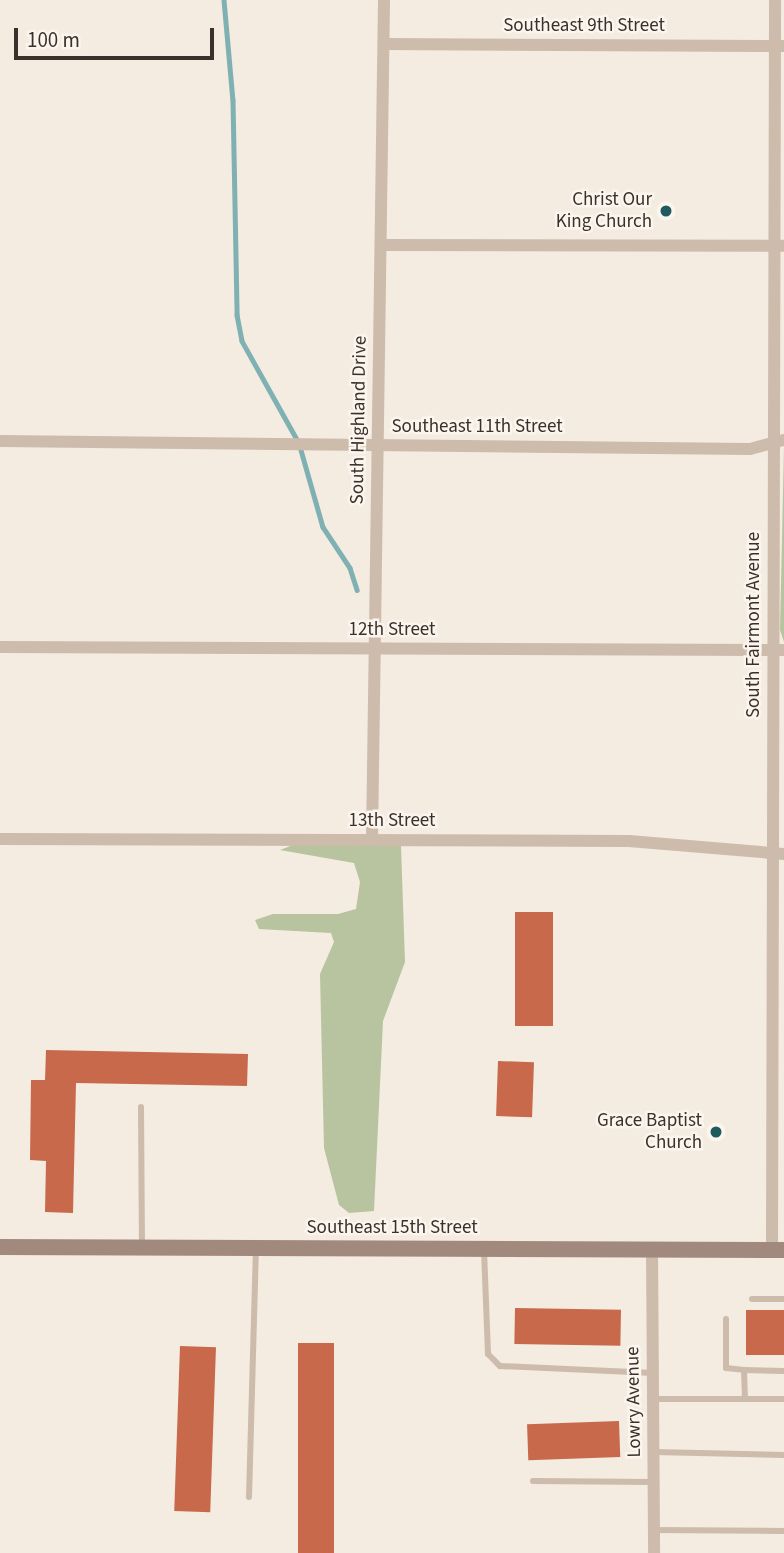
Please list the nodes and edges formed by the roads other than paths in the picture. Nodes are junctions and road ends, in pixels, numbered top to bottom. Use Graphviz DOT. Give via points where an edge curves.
graph roads {
  1 [pos="384,0"];
  2 [pos="775,0"];
  3 [pos="384,44"];
  4 [pos="780,46"];
  5 [pos="381,245"];
  6 [pos="778,245"];
  7 [pos="0,441"];
  8 [pos="779,441"];
  9 [pos="378,446"];
  10 [pos="0,647"];
  11 [pos="779,649"];
  12 [pos="375,650"];
  13 [pos="0,839"];
  14 [pos="372,840"];
  15 [pos="777,853"];
  16 [pos="141,1107"];
  17 [pos="770,1181"];
  18 [pos="784,1181"];
  19 [pos="0,1247"];
  20 [pos="142,1247"];
  21 [pos="256,1248"];
  22 [pos="484,1249"];
  23 [pos="652,1250"];
  24 [pos="778,1250"];
  25 [pos="752,1299"];
  26 [pos="784,1299"];
  27 [pos="726,1320"];
  28 [pos="744,1370"];
  29 [pos="784,1371"];
  30 [pos="653,1373"];
  31 [pos="653,1399"];
  32 [pos="745,1399"];
  33 [pos="784,1399"];
  34 [pos="654,1452"];
  35 [pos="784,1455"];
  36 [pos="533,1481"];
  37 [pos="654,1482"];
  38 [pos="249,1497"];
  39 [pos="654,1530"];
  40 [pos="784,1531"];
  41 [pos="654,1553"];
  1 -- 3 [label="street, South Highland Drive"];
  2 -- 4 [label="street, South Fairmont Avenue"];
  3 -- 4 [label="street, Southeast 9th Street"];
  3 -- 5 [label="street, South Highland Drive"];
  4 -- 6 [label="street, South Fairmont Avenue"];
  5 -- 6 [label="street"];
  5 -- 9 [label="street, South Highland Drive"];
  6 -- 8 [label="street, South Fairmont Avenue"];
  7 -- 9 [label="street, Southeast 11th Street"];
  8 -- 9 [label="street, Southeast 11th Street" via="750,449"];
  8 -- 11 [label="street, South Fairmont Avenue"];
  9 -- 12 [label="street, South Highland Drive"];
  10 -- 12 [label="street, 12th Street"];
  11 -- 12 [label="street, 12th Street"];
  11 -- 15 [label="street, South Fairmont Avenue"];
  12 -- 14 [label="street, South Highland Drive"];
  13 -- 14 [label="street, 13th Street"];
  14 -- 15 [label="street, 13th Street" via="629,841"];
  15 -- 17 [label="street, South Fairmont Avenue"];
  16 -- 20 [label="lane"];
  17 -- 18 [label="street"];
  17 -- 24 [label="street, South Fairmont Avenue"];
  19 -- 20 [label="main road, Southeast 15th Street"];
  20 -- 21 [label="main road, Southeast 15th Street"];
  21 -- 22 [label="main road, Southeast 15th Street"];
  21 -- 38 [label="lane"];
  22 -- 23 [label="main road, Southeast 15th Street"];
  22 -- 30 [label="lane" via="488,1354 500,1366"];
  23 -- 24 [label="main road, Southeast 15th Street"];
  23 -- 30 [label="street, Lowry Avenue"];
  25 -- 26 [label="lane"];
  27 -- 28 [label="lane" via="726,1368"];
  28 -- 29 [label="lane"];
  28 -- 32 [label="lane"];
  30 -- 31 [label="street, Lowry Avenue"];
  31 -- 32 [label="lane"];
  31 -- 34 [label="street, Lowry Avenue"];
  32 -- 33 [label="lane"];
  34 -- 35 [label="lane"];
  34 -- 37 [label="street, Lowry Avenue"];
  36 -- 37 [label="lane"];
  37 -- 39 [label="street, Lowry Avenue"];
  39 -- 40 [label="lane"];
  39 -- 41 [label="street, Lowry Avenue"];
}
